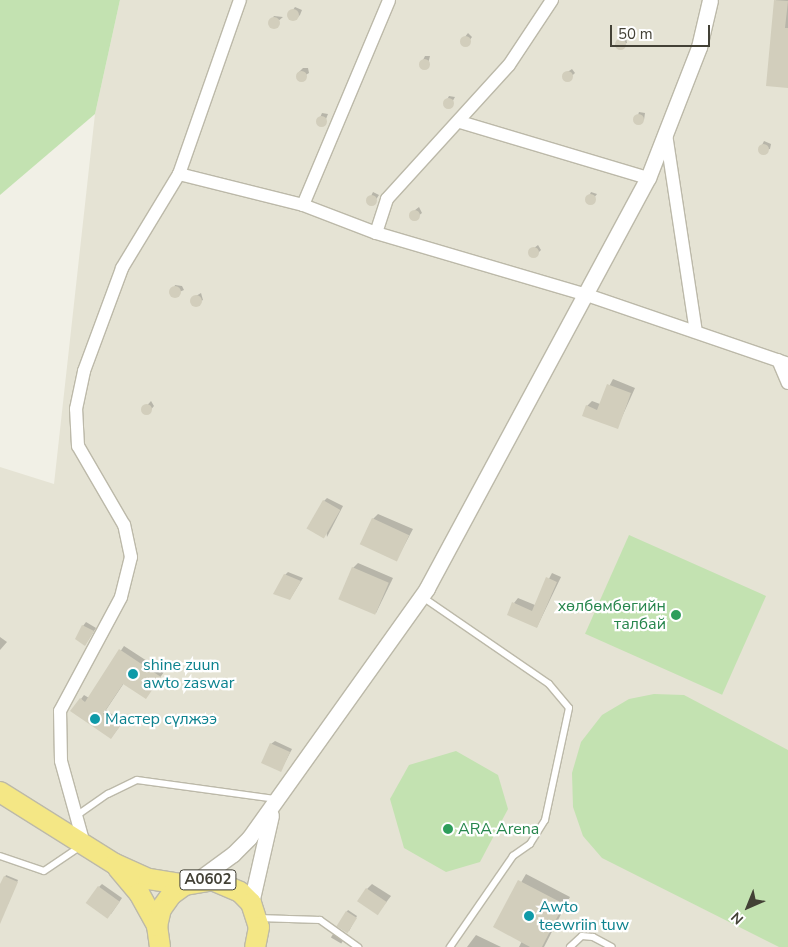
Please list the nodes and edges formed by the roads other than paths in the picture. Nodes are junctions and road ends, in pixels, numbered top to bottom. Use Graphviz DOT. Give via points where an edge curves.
graph roads {
  1 [pos="240,0"];
  2 [pos="389,0"];
  3 [pos="552,0"];
  4 [pos="710,0"];
  5 [pos="460,122"];
  6 [pos="666,134"];
  7 [pos="179,174"];
  8 [pos="648,178"];
  9 [pos="303,205"];
  10 [pos="376,233"];
  11 [pos="587,295"];
  12 [pos="696,332"];
  13 [pos="783,362"];
  14 [pos="788,383"];
  15 [pos="421,596"];
  16 [pos="0,792"];
  17 [pos="277,799"];
  18 [pos="75,817"];
  19 [pos="84,844"];
  20 [pos="0,856"];
  21 [pos="116,864"];
  22 [pos="190,883"];
  23 [pos="157,926"];
  24 [pos="257,930"];
  25 [pos="160,947"];
  26 [pos="358,947"];
  27 [pos="450,947"];
  28 [pos="570,947"];
  29 [pos="612,947"];
  1 -- 7 [label="street"];
  2 -- 9 [label="street"];
  3 -- 5 [label="street" via="509,65"];
  4 -- 6 [label="street" via="699,47"];
  5 -- 8 [label="street"];
  5 -- 10 [label="street" via="386,199"];
  6 -- 8 [label="street"];
  6 -- 12 [label="street"];
  7 -- 9 [label="street"];
  7 -- 18 [label="street" via="122,268 84,371 76,409 78,446 124,525 131,557 121,597 60,711 62,761"];
  8 -- 11 [label="street"];
  9 -- 10 [label="street"];
  10 -- 11 [label="street"];
  11 -- 12 [label="street"];
  11 -- 15 [label="street"];
  12 -- 13 [label="street"];
  13 -- 14 [label="street"];
  15 -- 17 [label="street"];
  15 -- 27 [label="lane" via="549,684 569,708 544,820 530,844 513,856"];
  16 -- 19 [label="highway, A0602"];
  17 -- 18 [label="lane" via="137,780 108,794"];
  17 -- 22 [label="street" via="233,854"];
  17 -- 24 [label="street" via="262,847"];
  18 -- 19 [label="street"];
  19 -- 20 [label="lane" via="44,871"];
  19 -- 21 [label="highway, A0602"];
  21 -- 22 [label="highway, A0602" via="149,878"];
  21 -- 23 [label="highway, A0602" via="139,893"];
  22 -- 23 [label="highway, A0602" via="171,895 161,909"];
  22 -- 24 [label="highway, A0602" via="227,884"];
  23 -- 25 [label="highway, A0602"];
  24 -- 26 [label="lane" via="320,920"];
  28 -- 29 [label="lane" via="582,936 593,937"];
}
